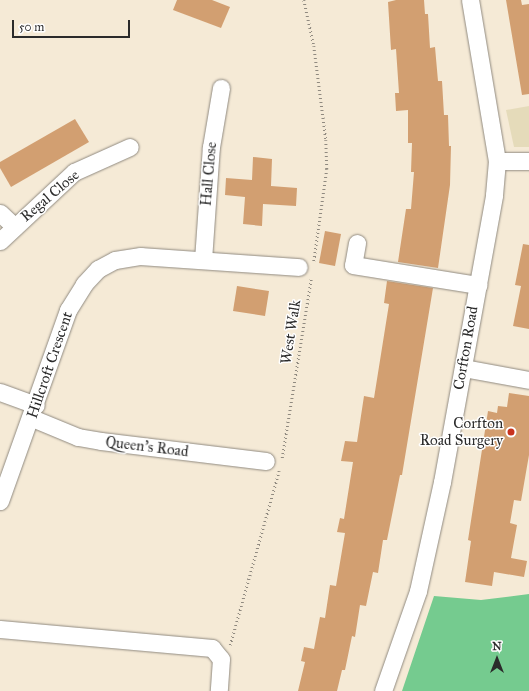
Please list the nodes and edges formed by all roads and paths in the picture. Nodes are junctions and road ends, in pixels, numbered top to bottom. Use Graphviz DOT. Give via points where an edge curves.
graph roads {
  1 [pos="304,0"];
  2 [pos="470,0"];
  3 [pos="221,88"];
  4 [pos="130,147"];
  5 [pos="497,161"];
  6 [pos="529,161"];
  7 [pos="0,213"];
  8 [pos="14,226"];
  9 [pos="0,242"];
  10 [pos="357,243"];
  11 [pos="203,260"];
  12 [pos="308,270"];
  13 [pos="478,285"];
  14 [pos="463,368"];
  15 [pos="529,380"];
  16 [pos="0,392"];
  17 [pos="34,412"];
  18 [pos="266,461"];
  19 [pos="0,501"];
  20 [pos="0,629"];
  21 [pos="221,659"];
  22 [pos="220,691"];
  23 [pos="383,691"];
  1 -- 12 [label="path, West Walk" via="323,108 327,169"];
  2 -- 5 [label="street, Corfton Road"];
  3 -- 11 [label="street, Hall Close" via="211,147"];
  4 -- 8 [label="street, Regal Close" via="74,172"];
  5 -- 6 [label="street"];
  5 -- 13 [label="street, Corfton Road" via="494,195"];
  7 -- 8 [label="street, Regal Close"];
  8 -- 9 [label="street, Regal Close"];
  10 -- 13 [label="street" via="354,266"];
  11 -- 12 [label="street, Hillcroft Crescent"];
  11 -- 17 [label="street, Hillcroft Crescent" via="141,256 115,260 98,269 68,310"];
  12 -- 21 [label="path, West Walk" via="281,463 233,640"];
  13 -- 14 [label="street, Corfton Road"];
  14 -- 15 [label="street"];
  14 -- 23 [label="street, Corfton Road" via="418,591"];
  16 -- 17 [label="street, Queen's Road"];
  17 -- 18 [label="street, Queen's Road" via="78,437"];
  17 -- 19 [label="street, Hillcroft Crescent"];
  20 -- 21 [label="street" via="212,648"];
  21 -- 22 [label="street"];
}
